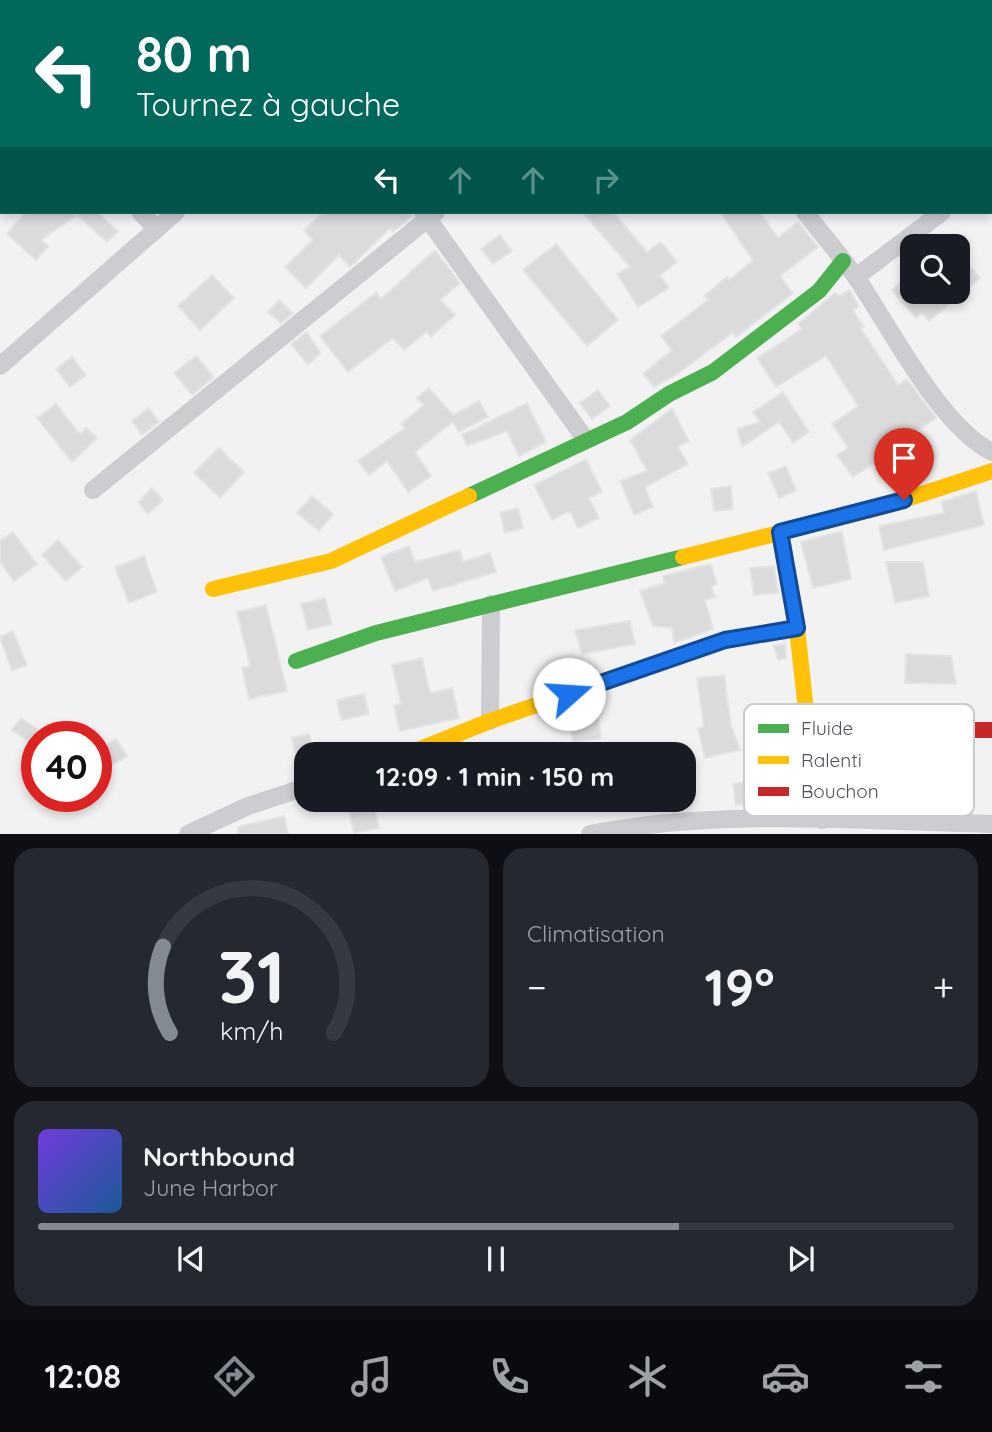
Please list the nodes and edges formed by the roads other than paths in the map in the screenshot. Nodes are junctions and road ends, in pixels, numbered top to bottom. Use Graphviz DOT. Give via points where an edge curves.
graph roads {
  1 [pos="142,214"];
  2 [pos="174,214"];
  3 [pos="429,214"];
  4 [pos="807,214"];
  5 [pos="939,214"];
  6 [pos="157,229"];
  7 [pos="843,261"];
  8 [pos="856,277"];
  9 [pos="0,366"];
  10 [pos="586,440"];
  11 [pos="992,452"];
  12 [pos="992,471"];
  13 [pos="93,490"];
  14 [pos="780,532"];
  15 [pos="213,589"];
  16 [pos="491,604"];
  17 [pos="797,628"];
  18 [pos="296,661"];
  19 [pos="805,704"];
  20 [pos="491,721"];
  21 [pos="974,730"];
  22 [pos="992,730"];
  23 [pos="438,742"];
  24 [pos="294,791"];
  25 [pos="821,816"];
  26 [pos="822,820"];
  27 [pos="992,824"];
  28 [pos="188,834"];
  29 [pos="590,834"];
  1 -- 6 [label="street"];
  2 -- 6 [label="street"];
  3 -- 10 [label="street"];
  3 -- 13 [label="street"];
  4 -- 7 [label="street"];
  5 -- 8 [label="street"];
  6 -- 9 [label="street"];
  7 -- 8 [label="street"];
  7 -- 10 [label="street" via="819,291 713,372 637,417"];
  8 -- 11 [label="street" via="940,405 979,446"];
  10 -- 15 [label="street" via="331,561"];
  12 -- 14 [label="street" via="882,507"];
  14 -- 16 [label="street"];
  14 -- 17 [label="street"];
  16 -- 18 [label="street" via="376,633"];
  16 -- 20 [label="street"];
  17 -- 19 [label="street"];
  17 -- 20 [label="street" via="725,640"];
  20 -- 23 [label="street"];
  21 -- 22 [label="street"];
  24 -- 28 [label="street"];
  25 -- 26 [label="street"];
  26 -- 27 [label="street"];
  26 -- 29 [label="street" via="729,817 646,823"];
}
